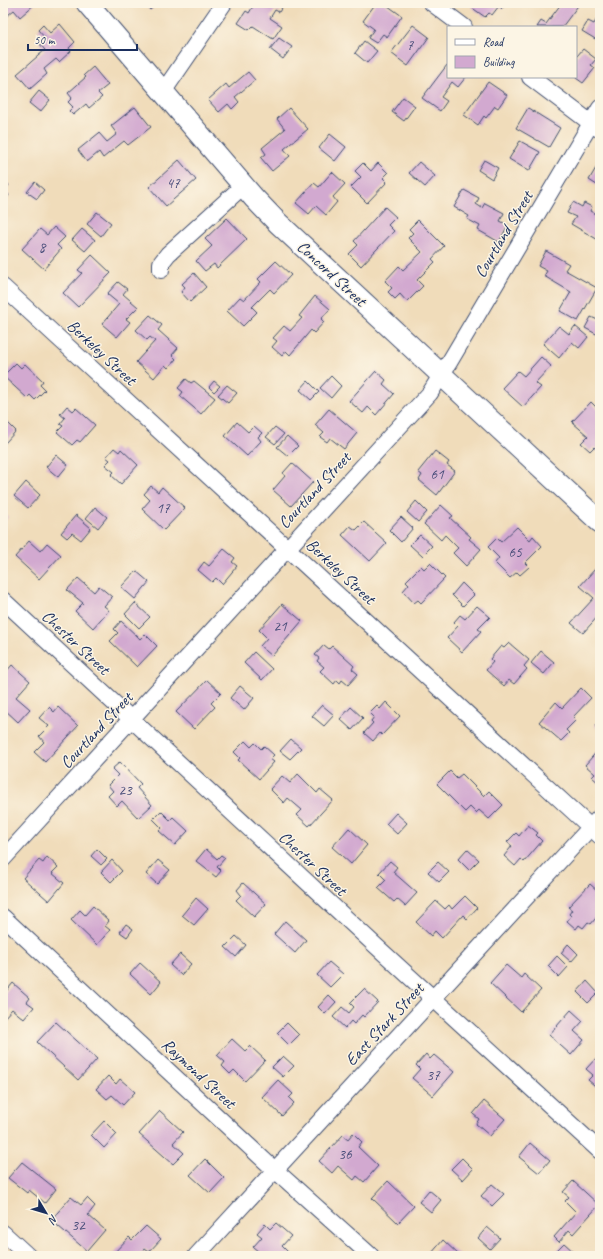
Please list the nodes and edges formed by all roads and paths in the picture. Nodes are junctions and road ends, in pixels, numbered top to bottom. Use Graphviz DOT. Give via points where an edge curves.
graph roads {
  1 [pos="87,3"];
  2 [pos="224,3"];
  3 [pos="432,3"];
  4 [pos="463,26"];
  5 [pos="531,78"];
  6 [pos="163,92"];
  7 [pos="600,108"];
  8 [pos="596,126"];
  9 [pos="243,186"];
  10 [pos="161,270"];
  11 [pos="3,287"];
  12 [pos="442,375"];
  13 [pos="600,522"];
  14 [pos="287,548"];
  15 [pos="3,600"];
  16 [pos="131,719"];
  17 [pos="597,827"];
  18 [pos="3,858"];
  19 [pos="3,917"];
  20 [pos="433,999"];
  21 [pos="600,1151"];
  22 [pos="276,1170"];
  23 [pos="3,1233"];
  24 [pos="28,1256"];
  25 [pos="196,1256"];
  26 [pos="371,1256"];
  1 -- 6 [label="main road, Concord Street"];
  2 -- 6 [label="street"];
  3 -- 4 [label="street"];
  5 -- 8 [label="street"];
  6 -- 9 [label="main road, Concord Street"];
  7 -- 8 [label="street, Courtland Street"];
  8 -- 12 [label="street, Courtland Street"];
  9 -- 10 [label="street" via="168,254"];
  9 -- 12 [label="main road, Concord Street" via="278,223"];
  11 -- 14 [label="street, Berkeley Street"];
  12 -- 13 [label="main road, Concord Street"];
  12 -- 14 [label="street, Courtland Street" via="430,393"];
  14 -- 16 [label="street, Courtland Street"];
  14 -- 17 [label="street, Berkeley Street"];
  15 -- 16 [label="street, Chester Street"];
  16 -- 18 [label="street, Courtland Street"];
  16 -- 20 [label="street, Chester Street"];
  17 -- 20 [label="street, East Stark Street"];
  19 -- 22 [label="street, Raymond Street"];
  20 -- 21 [label="street, Chester Street"];
  20 -- 22 [label="street, East Stark Street"];
  22 -- 25 [label="street, East Stark Street"];
  22 -- 26 [label="street, Raymond Street"];
  23 -- 24 [label="street"];
}
